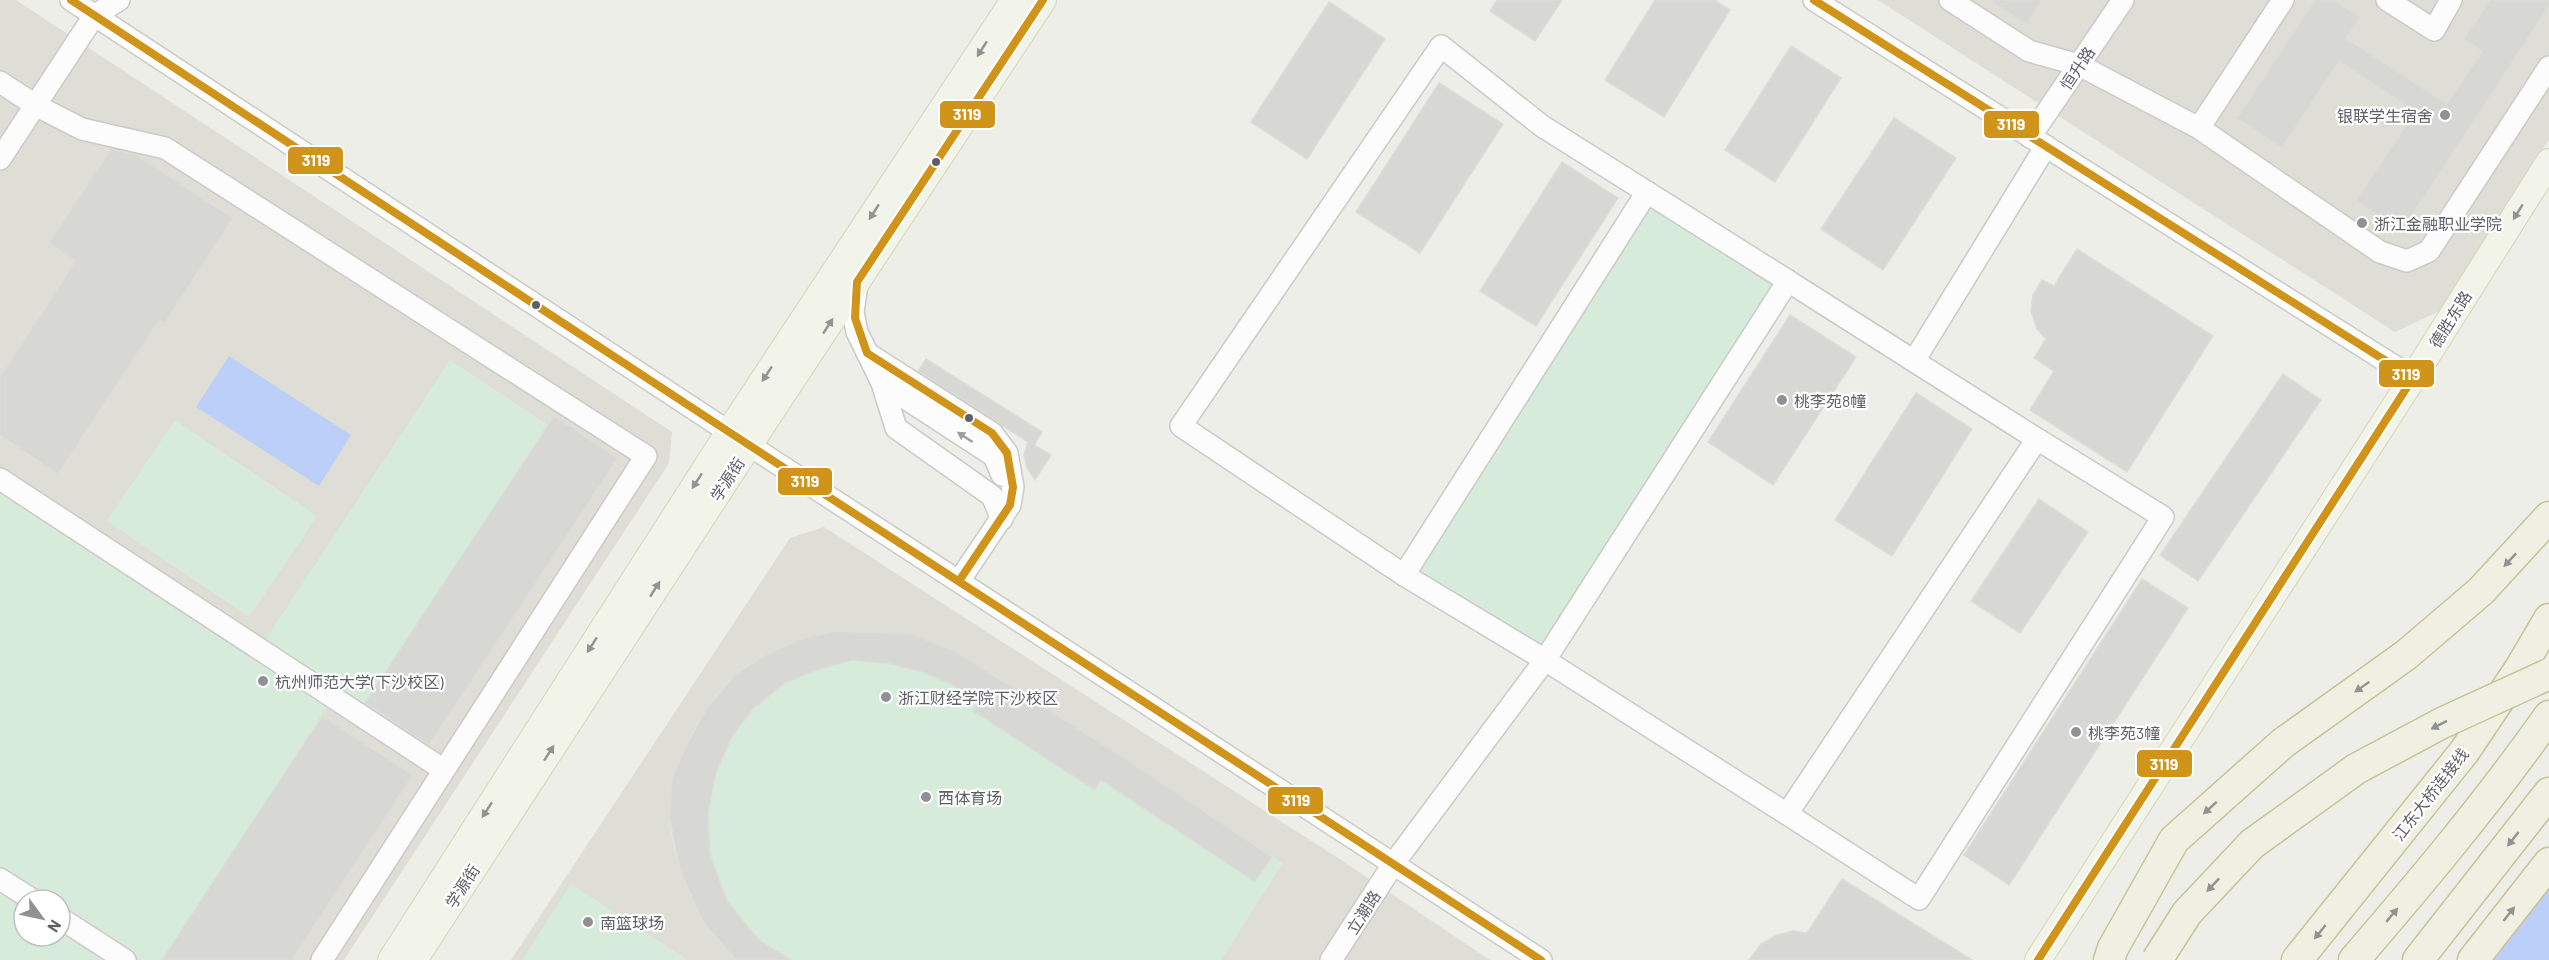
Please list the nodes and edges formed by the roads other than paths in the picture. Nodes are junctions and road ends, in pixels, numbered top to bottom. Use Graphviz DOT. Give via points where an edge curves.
graph roads {
  1 [pos="70,0"];
  2 [pos="119,0"];
  3 [pos="1014,0"];
  4 [pos="1043,0"];
  5 [pos="1814,0"];
  6 [pos="1950,0"];
  7 [pos="2123,0"];
  8 [pos="2283,0"];
  9 [pos="2387,0"];
  10 [pos="2451,0"];
  11 [pos="95,8"];
  12 [pos="2079,65"];
  13 [pos="2549,67"];
  14 [pos="0,82"];
  15 [pos="35,105"];
  16 [pos="2199,128"];
  17 [pos="2038,141"];
  18 [pos="0,159"];
  19 [pos="2549,162"];
  20 [pos="1647,192"];
  21 [pos="1788,281"];
  22 [pos="857,282"];
  23 [pos="867,353"];
  24 [pos="1914,361"];
  25 [pos="2413,378"];
  26 [pos="882,383"];
  27 [pos="739,438"];
  28 [pos="2037,439"];
  29 [pos="0,479"];
  30 [pos="2549,517"];
  31 [pos="1002,519"];
  32 [pos="1404,575"];
  33 [pos="959,581"];
  34 [pos="2549,619"];
  35 [pos="1545,660"];
  36 [pos="2549,674"];
  37 [pos="2549,716"];
  38 [pos="444,770"];
  39 [pos="2549,793"];
  40 [pos="1787,814"];
  41 [pos="1394,863"];
  42 [pos="2549,863"];
  43 [pos="0,879"];
  44 [pos="14,888"];
  45 [pos="72,926"];
  46 [pos="125,960"];
  47 [pos="322,960"];
  48 [pos="391,960"];
  49 [pos="414,960"];
  50 [pos="1331,960"];
  51 [pos="1541,960"];
  52 [pos="2038,960"];
  53 [pos="2109,960"];
  54 [pos="2157,960"];
  55 [pos="2298,960"];
  56 [pos="2354,960"];
  57 [pos="2418,960"];
  58 [pos="2473,960"];
  1 -- 11 [label="street"];
  2 -- 11 [label="street"];
  3 -- 27 [label="main road, one-way"];
  4 -- 22 [label="main road, 学源街"];
  5 -- 17 [label="street"];
  6 -- 12 [label="street" via="2029,51"];
  7 -- 12 [label="street, 恒升路"];
  8 -- 16 [label="street"];
  9 -- 10 [label="street" via="2434,30"];
  11 -- 15 [label="street"];
  11 -- 27 [label="street"];
  12 -- 16 [label="street"];
  12 -- 17 [label="street, 恒升路"];
  13 -- 16 [label="street" via="2429,251 2407,261 2380,252"];
  14 -- 15 [label="street"];
  15 -- 18 [label="street"];
  15 -- 38 [label="street" via="82,129 165,148 646,456"];
  17 -- 24 [label="street, 恒升路"];
  17 -- 25 [label="street"];
  19 -- 25 [label="main road, 德胜东路, one-way"];
  20 -- 21 [label="street"];
  20 -- 32 [label="street"];
  20 -- 32 [label="street" via="1542,126 1441,46 1181,426"];
  21 -- 24 [label="street"];
  21 -- 35 [label="street, 立潮路"];
  22 -- 23 [label="street" via="853,312"];
  27 -- 22 [label="main road, 学源街, one-way"];
  23 -- 26 [label="street"];
  23 -- 31 [label="street" via="992,433 1007,453 1013,487 1010,505"];
  24 -- 28 [label="street"];
  25 -- 52 [label="main road, 德胜东路"];
  26 -- 31 [label="street" via="896,428 992,496"];
  31 -- 26 [label="street, one-way" via="1007,485 994,456"];
  27 -- 33 [label="street"];
  27 -- 48 [label="main road, one-way"];
  49 -- 27 [label="main road, 学源街, one-way"];
  28 -- 40 [label="street"];
  28 -- 40 [label="street" via="2163,517 1919,898"];
  29 -- 38 [label="street"];
  30 -- 53 [label="highway, one-way" via="2464,606 2406,655 2283,743 2174,840"];
  31 -- 33 [label="street"];
  32 -- 35 [label="street"];
  33 -- 41 [label="street"];
  34 -- 55 [label="highway, 江东大桥连接线, one-way, bridge" via="2464,752"];
  35 -- 40 [label="street"];
  35 -- 41 [label="street, 立潮路"];
  36 -- 54 [label="highway, one-way, bridge" via="2442,723 2356,769 2252,844 2187,913"];
  56 -- 37 [label="highway, one-way" via="2436,865"];
  38 -- 47 [label="street"];
  39 -- 57 [label="highway, one-way"];
  41 -- 50 [label="street, 立潮路"];
  41 -- 51 [label="street"];
  58 -- 42 [label="highway, one-way"];
  43 -- 44 [label="street"];
  45 -- 46 [label="street"];
}
